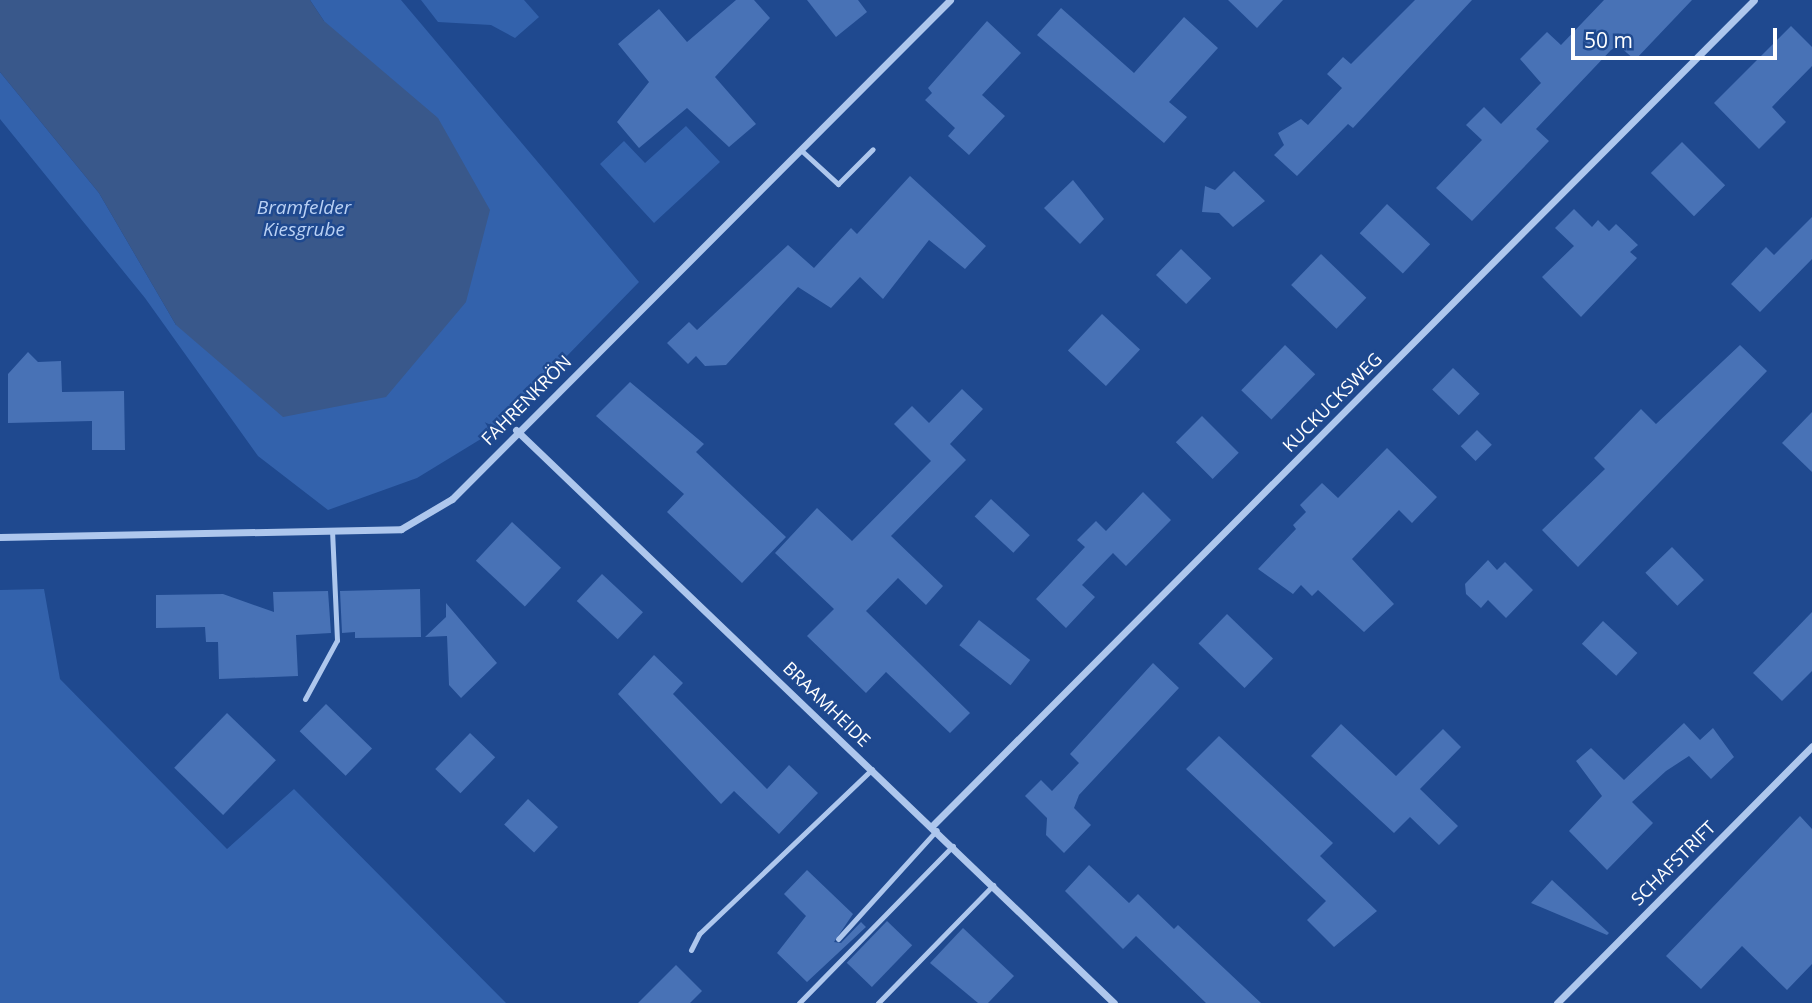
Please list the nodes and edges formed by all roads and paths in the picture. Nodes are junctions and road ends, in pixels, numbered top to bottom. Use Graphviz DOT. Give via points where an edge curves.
graph roads {
  1 [pos="950,0"];
  2 [pos="1754,0"];
  3 [pos="873,149"];
  4 [pos="802,151"];
  5 [pos="516,430"];
  6 [pos="332,530"];
  7 [pos="0,537"];
  8 [pos="305,699"];
  9 [pos="1812,746"];
  10 [pos="872,769"];
  11 [pos="934,828"];
  12 [pos="953,846"];
  13 [pos="993,885"];
  14 [pos="838,939"];
  15 [pos="691,950"];
  16 [pos="799,1003"];
  17 [pos="878,1003"];
  18 [pos="1114,1003"];
  19 [pos="1557,1003"];
  1 -- 4 [label="street, FAHRENKRÖN"];
  2 -- 11 [label="street, KUCKUCKSWEG"];
  3 -- 4 [label="lane" via="838,184"];
  4 -- 5 [label="street, FAHRENKRÖN"];
  5 -- 6 [label="street, FAHRENKRÖN" via="452,499 401,529"];
  5 -- 10 [label="street, BRAAMHEIDE"];
  6 -- 7 [label="street, FAHRENKRÖN"];
  6 -- 8 [label="lane" via="337,639"];
  9 -- 19 [label="street, SCHAFSTRIFT"];
  10 -- 11 [label="street, BRAAMHEIDE"];
  10 -- 15 [label="lane" via="699,934"];
  11 -- 12 [label="street, BRAAMHEIDE"];
  11 -- 14 [label="lane"];
  12 -- 13 [label="street, BRAAMHEIDE"];
  12 -- 16 [label="lane"];
  13 -- 17 [label="lane"];
  13 -- 18 [label="street, BRAAMHEIDE"];
}
